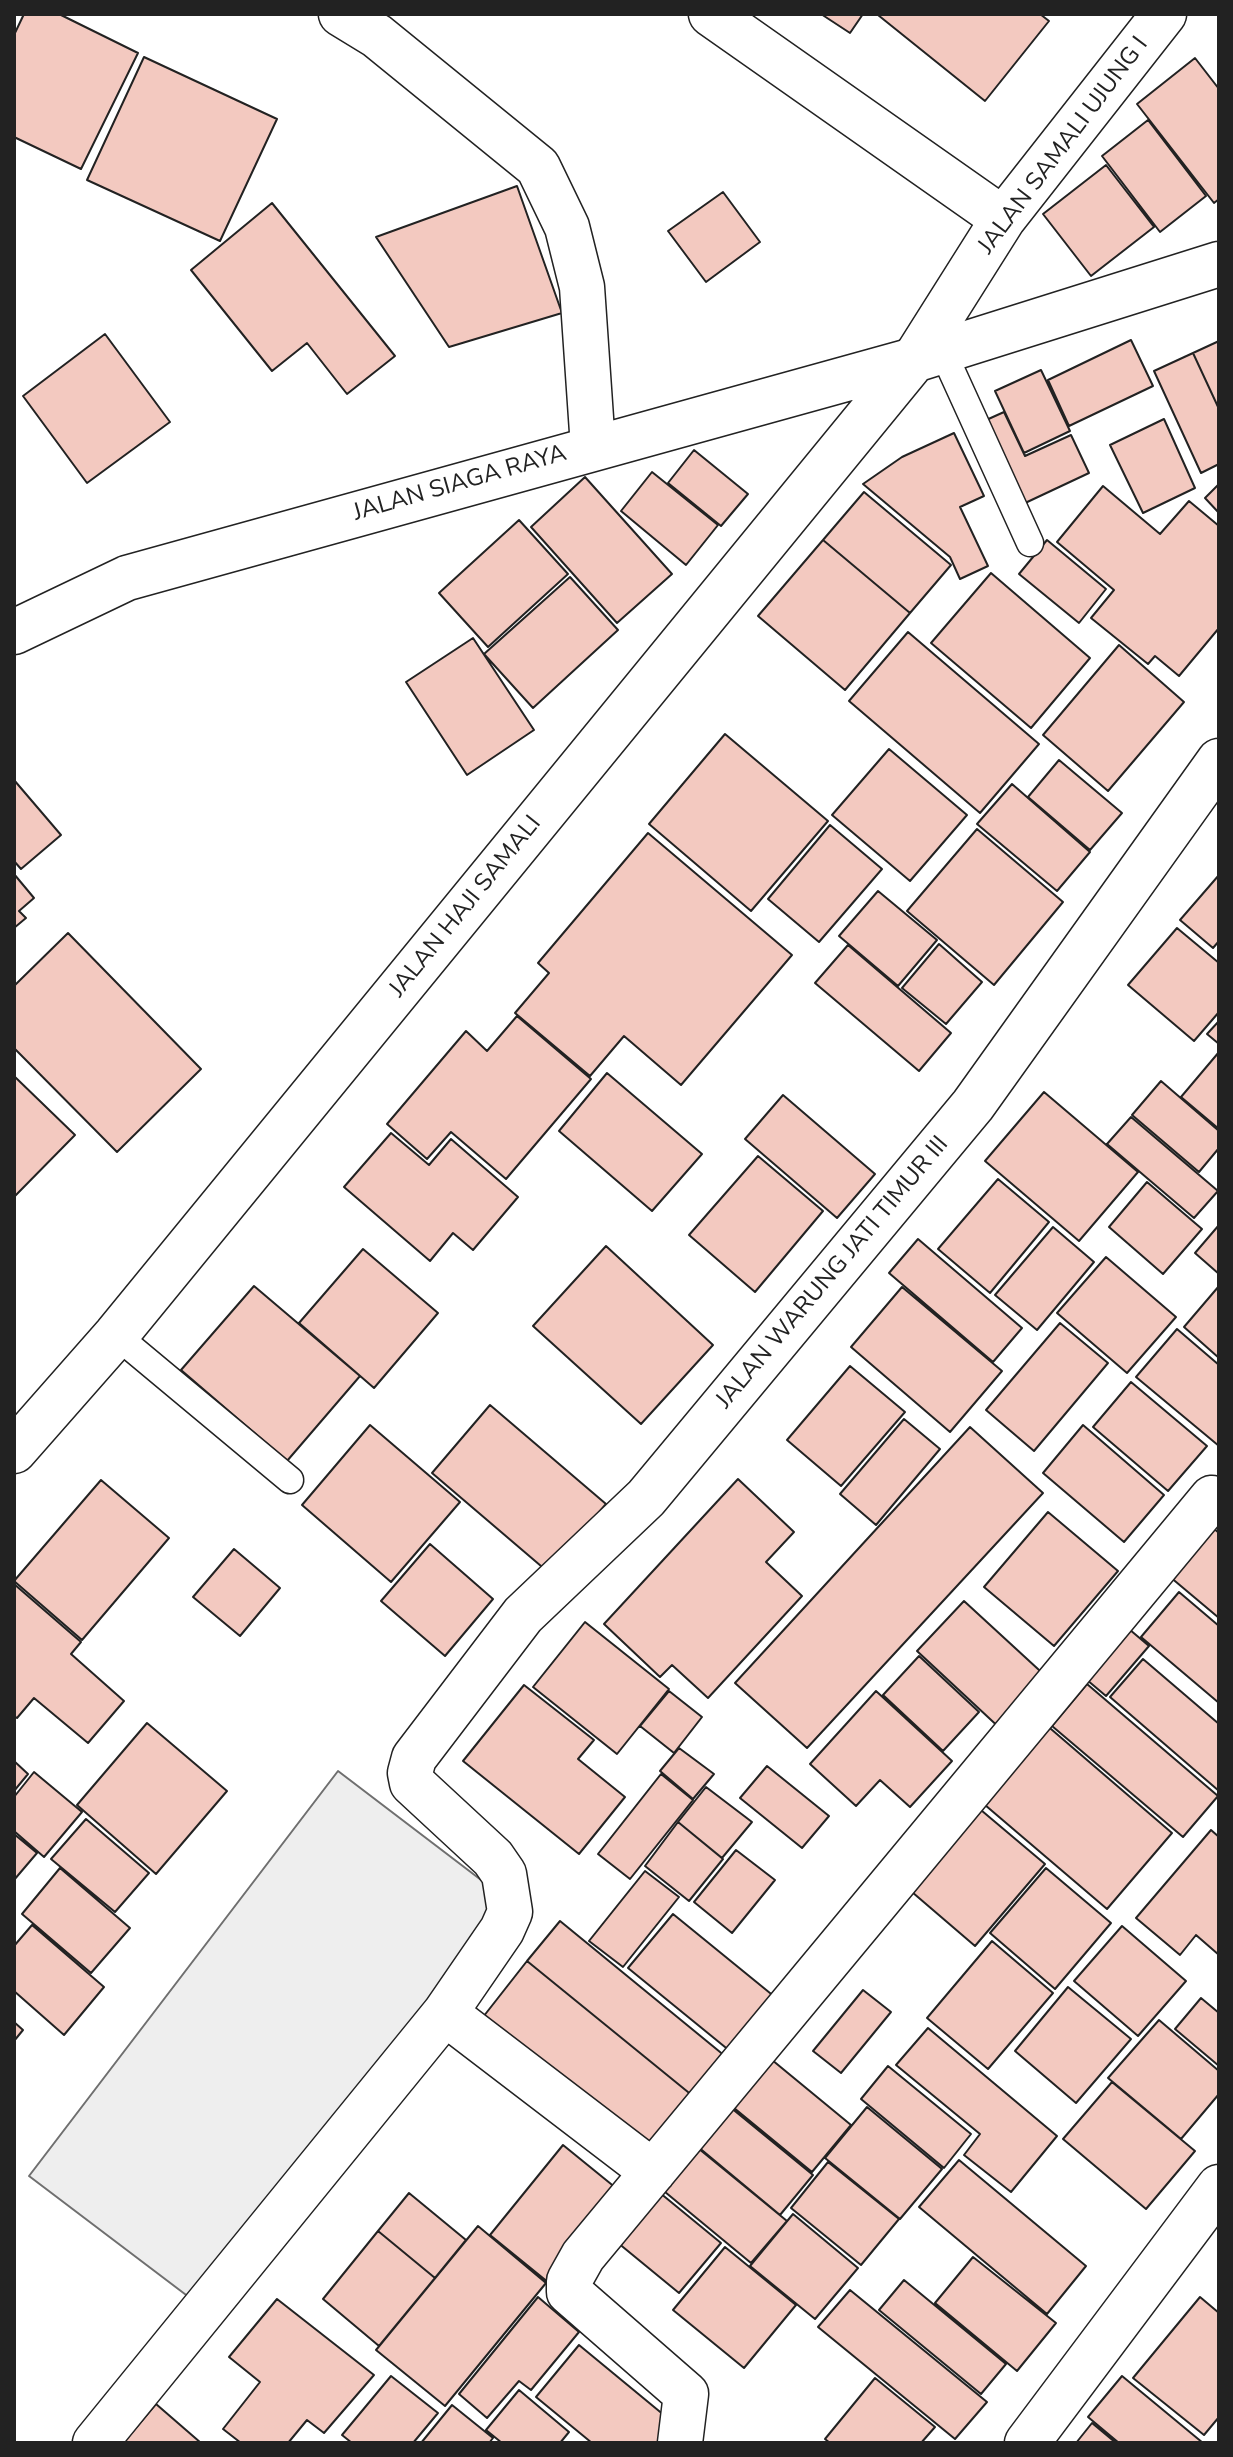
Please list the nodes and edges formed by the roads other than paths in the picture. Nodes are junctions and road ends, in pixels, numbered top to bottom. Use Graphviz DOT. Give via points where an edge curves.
graph roads {
  1 [pos="341,14"];
  2 [pos="711,14"];
  3 [pos="1164,14"];
  4 [pos="1003,219"];
  5 [pos="1219,264"];
  6 [pos="929,356"];
  7 [pos="593,447"];
  8 [pos="1030,543"];
  9 [pos="14,632"];
  10 [pos="1219,761"];
  11 [pos="116,1335"];
  12 [pos="14,1451"];
  13 [pos="290,1480"];
  14 [pos="1217,1497"];
  15 [pos="445,2013"];
  16 [pos="653,2172"];
  17 [pos="1219,2187"];
  18 [pos="95,2443"];
  19 [pos="680,2443"];
  20 [pos="1027,2443"];
  1 -- 7 [label="street" via="377,36 538,167 567,227 582,287"];
  2 -- 4 [label="street"];
  3 -- 4 [label="street, JALAN SAMALI UJUNG I"];
  4 -- 6 [label="street, JALAN SAMALI UJUNG I"];
  5 -- 6 [label="street, JALAN SIAGA RAYA"];
  6 -- 7 [label="street, JALAN SIAGA RAYA"];
  6 -- 8 [label="lane"];
  6 -- 11 [label="street, JALAN HAJI SAMALI"];
  7 -- 9 [label="street, JALAN SIAGA RAYA" via="127,578"];
  10 -- 15 [label="street, JALAN WARUNG JATI TIMUR III" via="973,1105 646,1498 523,1615 414,1758 412,1783 493,1858 510,1893 510,1912 502,1930"];
  11 -- 12 [label="street, JALAN HAJI SAMALI"];
  11 -- 13 [label="lane"];
  14 -- 16 [label="street"];
  15 -- 16 [label="street"];
  15 -- 18 [label="street"];
  16 -- 19 [label="street" via="583,2256 569,2292 686,2394"];
  17 -- 20 [label="street"];
}
